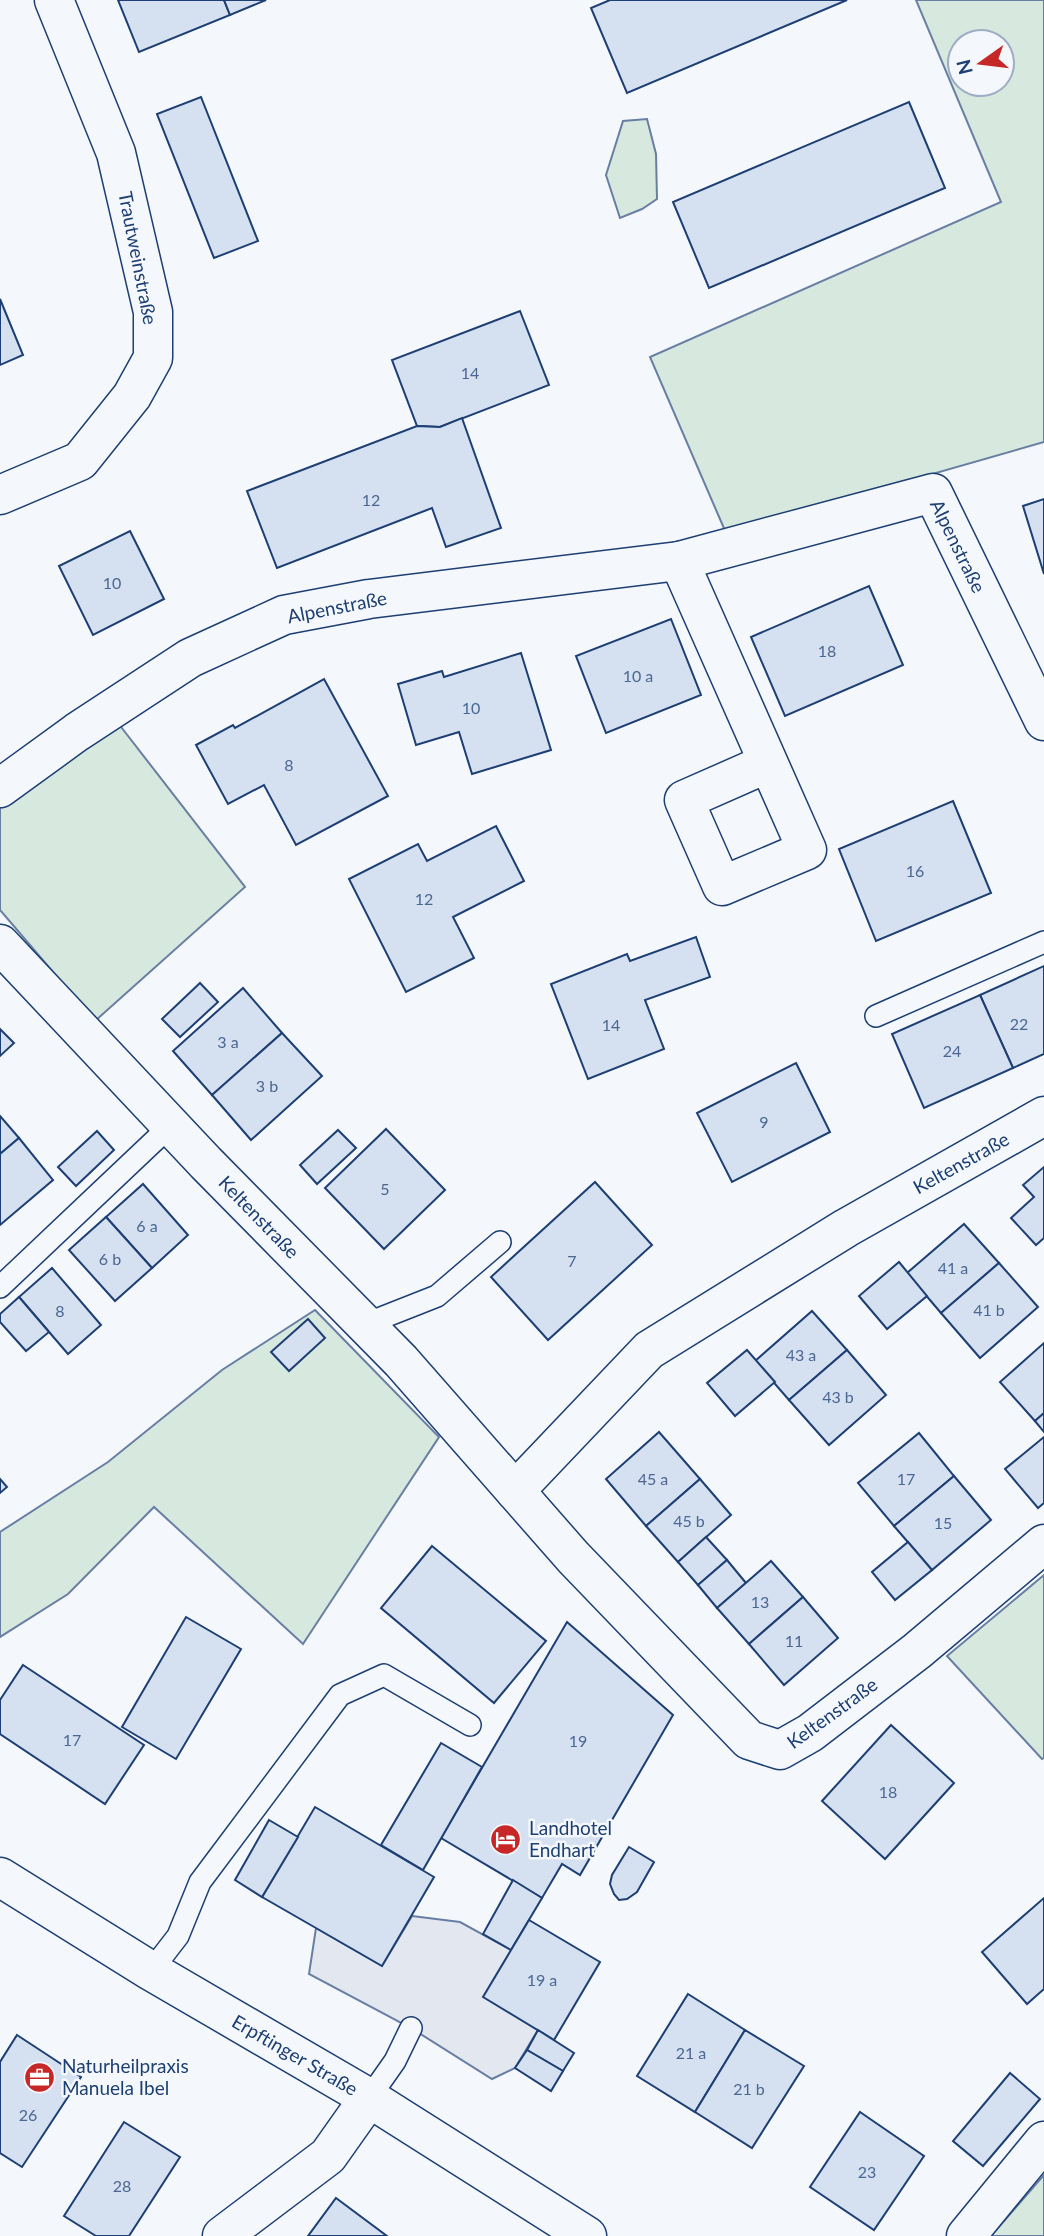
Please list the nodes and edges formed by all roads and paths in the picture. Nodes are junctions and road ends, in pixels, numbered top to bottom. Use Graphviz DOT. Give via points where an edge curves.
graph roads {
  1 [pos="54,0"];
  2 [pos="0,495"];
  3 [pos="680,561"];
  4 [pos="1044,721"];
  5 [pos="768,763"];
  6 [pos="0,788"];
  7 [pos="1044,942"];
  8 [pos="0,944"];
  9 [pos="876,1016"];
  10 [pos="1044,1116"];
  11 [pos="170,1126"];
  12 [pos="500,1242"];
  13 [pos="0,1287"];
  14 [pos="366,1324"];
  15 [pos="516,1491"];
  16 [pos="1044,1544"];
  17 [pos="470,1725"];
  18 [pos="0,1877"];
  19 [pos="151,1971"];
  20 [pos="411,2028"];
  21 [pos="369,2098"];
  22 [pos="1044,2141"];
  23 [pos="222,2236"];
  24 [pos="587,2236"];
  25 [pos="966,2236"];
  1 -- 2 [label="street, Trautweinstraße" via="116,153 153,312 153,358 132,396 80,461"];
  3 -- 4 [label="street, Alpenstraße" via="933,493"];
  3 -- 5 [label="street"];
  3 -- 6 [label="street, Alpenstraße" via="369,599 284,615 190,658"];
  7 -- 9 [label="lane"];
  8 -- 11 [label="street, Keltenstraße"];
  10 -- 15 [label="street, Keltenstraße" via="846,1228 649,1350"];
  11 -- 13 [label="lane"];
  11 -- 14 [label="street, Keltenstraße"];
  12 -- 14 [label="lane" via="437,1296"];
  14 -- 15 [label="street, Keltenstraße"];
  15 -- 16 [label="street, Keltenstraße" via="749,1740 780,1750 810,1733 917,1651"];
  17 -- 19 [label="lane" via="384,1675 340,1695 200,1882 178,1936"];
  18 -- 19 [label="street, Erpftinger Straße"];
  19 -- 21 [label="street, Erpftinger Straße"];
  20 -- 21 [label="lane"];
  21 -- 23 [label="street" via="328,2156"];
  21 -- 24 [label="street, Erpftinger Straße"];
  22 -- 25 [label="street"];
}
